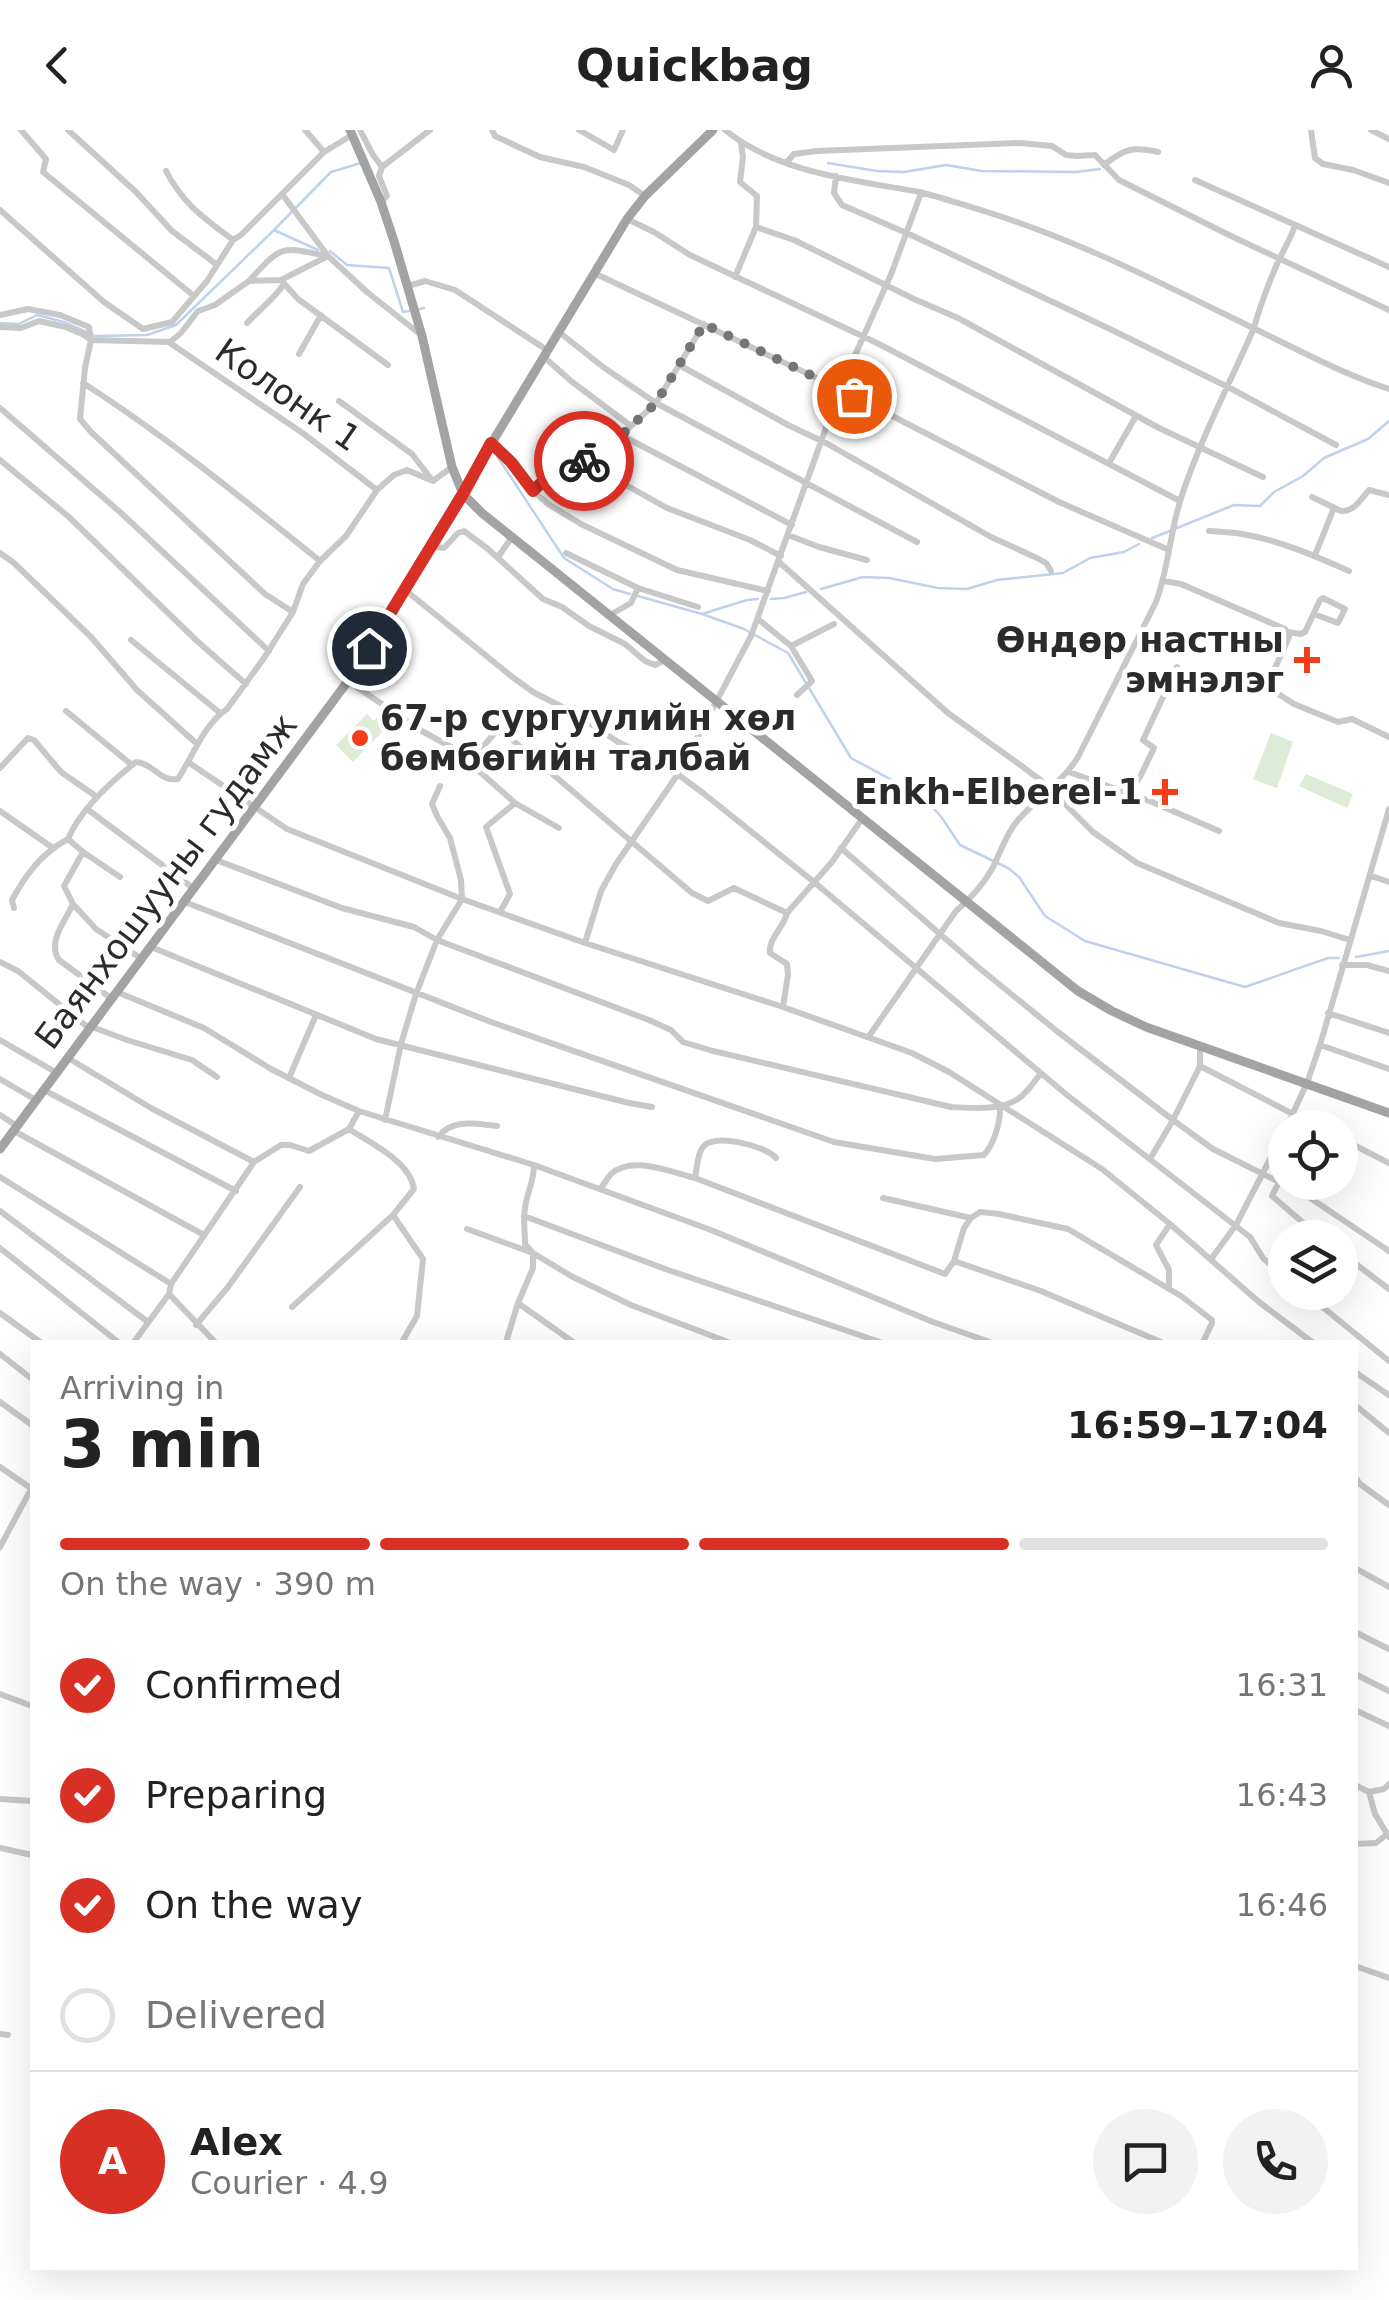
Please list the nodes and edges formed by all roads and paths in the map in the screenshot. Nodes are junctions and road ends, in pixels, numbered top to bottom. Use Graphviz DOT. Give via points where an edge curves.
graph roads {
  1 [pos="22,130"];
  2 [pos="68,130"];
  3 [pos="304,130"];
  4 [pos="430,130"];
  5 [pos="492,130"];
  6 [pos="579,130"];
  7 [pos="623,130"];
  8 [pos="713,130"];
  9 [pos="725,130"];
  10 [pos="1311,130"];
  11 [pos="1371,130"];
  12 [pos="354,132"];
  13 [pos="1388,136"];
  14 [pos="741,143"];
  15 [pos="324,152"];
  16 [pos="1158,152"];
  17 [pos="787,162"];
  18 [pos="1104,166"];
  19 [pos="382,167"];
  20 [pos="166,171"];
  21 [pos="836,176"];
  22 [pos="1195,180"];
  23 [pos="1389,183"];
  24 [pos="922,193"];
  25 [pos="282,194"];
  26 [pos="645,196"];
  27 [pos="381,202"];
  28 [pos="0,210"];
  29 [pos="627,220"];
  30 [pos="1296,225"];
  31 [pos="756,227"];
  32 [pos="908,234"];
  33 [pos="233,240"];
  34 [pos="328,256"];
  35 [pos="1280,258"];
  36 [pos="216,264"];
  37 [pos="1389,267"];
  38 [pos="594,273"];
  39 [pos="735,277"];
  40 [pos="250,281"];
  41 [pos="283,282"];
  42 [pos="886,284"];
  43 [pos="408,286"];
  44 [pos="194,296"];
  45 [pos="1389,310"];
  46 [pos="0,315"];
  47 [pos="321,315"];
  48 [pos="247,323"];
  49 [pos="704,324"];
  50 [pos="0,326"];
  51 [pos="1254,328"];
  52 [pos="558,332"];
  53 [pos="90,336"];
  54 [pos="422,336"];
  55 [pos="864,337"];
  56 [pos="170,342"];
  57 [pos="545,353"];
  58 [pos="299,354"];
  59 [pos="388,365"];
  60 [pos="679,365"];
  61 [pos="83,383"];
  62 [pos="1228,387"];
  63 [pos="840,389"];
  64 [pos="1389,389"];
  65 [pos="338,401"];
  66 [pos="656,403"];
  67 [pos="0,408"];
  68 [pos="1136,416"];
  69 [pos="631,426"];
  70 [pos="622,435"];
  71 [pos="822,441"];
  72 [pos="491,443"];
  73 [pos="1336,445"];
  74 [pos="1201,448"];
  75 [pos="0,460"];
  76 [pos="590,464"];
  77 [pos="1109,464"];
  78 [pos="452,467"];
  79 [pos="1263,477"];
  80 [pos="433,481"];
  81 [pos="806,484"];
  82 [pos="377,490"];
  83 [pos="533,491"];
  84 [pos="463,494"];
  85 [pos="1389,495"];
  86 [pos="1312,497"];
  87 [pos="1180,501"];
  88 [pos="1334,508"];
  89 [pos="792,525"];
  90 [pos="1210,531"];
  91 [pos="788,535"];
  92 [pos="512,537"];
  93 [pos="917,542"];
  94 [pos="431,546"];
  95 [pos="1170,550"];
  96 [pos="0,553"];
  97 [pos="566,553"];
  98 [pos="1315,556"];
  99 [pos="498,557"];
  100 [pos="780,559"];
  101 [pos="866,560"];
  102 [pos="320,561"];
  103 [pos="1051,571"];
  104 [pos="1349,571"];
  105 [pos="1164,581"];
  106 [pos="404,589"];
  107 [pos="768,591"];
  108 [pos="636,594"];
  109 [pos="698,607"];
  110 [pos="293,612"];
  111 [pos="1314,614"];
  112 [pos="608,615"];
  113 [pos="758,619"];
  114 [pos="834,624"];
  115 [pos="1288,632"];
  116 [pos="132,640"];
  117 [pos="791,646"];
  118 [pos="269,651"];
  119 [pos="665,660"];
  120 [pos="1177,667"];
  121 [pos="348,681"];
  122 [pos="246,684"];
  123 [pos="797,695"];
  124 [pos="716,701"];
  125 [pos="66,712"];
  126 [pos="220,712"];
  127 [pos="1389,737"];
  128 [pos="198,744"];
  129 [pos="473,759"];
  130 [pos="188,762"];
  131 [pos="132,765"];
  132 [pos="0,768"];
  133 [pos="1069,772"];
  134 [pos="678,774"];
  135 [pos="440,786"];
  136 [pos="1050,791"];
  137 [pos="1130,793"];
  138 [pos="97,797"];
  139 [pos="515,804"];
  140 [pos="254,808"];
  141 [pos="88,809"];
  142 [pos="1389,809"];
  143 [pos="0,811"];
  144 [pos="862,819"];
  145 [pos="559,828"];
  146 [pos="1219,830"];
  147 [pos="1386,832"];
  148 [pos="68,840"];
  149 [pos="632,842"];
  150 [pos="53,848"];
  151 [pos="841,848"];
  152 [pos="84,852"];
  153 [pos="216,860"];
  154 [pos="120,876"];
  155 [pos="1371,876"];
  156 [pos="814,882"];
  157 [pos="1389,882"];
  158 [pos="194,888"];
  159 [pos="462,899"];
  160 [pos="184,902"];
  161 [pos="966,902"];
  162 [pos="73,904"];
  163 [pos="14,908"];
  164 [pos="500,912"];
  165 [pos="787,913"];
  166 [pos="940,934"];
  167 [pos="438,940"];
  168 [pos="1350,940"];
  169 [pos="585,944"];
  170 [pos="151,947"];
  171 [pos="142,958"];
  172 [pos="1344,960"];
  173 [pos="1389,960"];
  174 [pos="0,962"];
  175 [pos="916,967"];
  176 [pos="1378,967"];
  177 [pos="1389,971"];
  178 [pos="416,994"];
  179 [pos="115,995"];
  180 [pos="783,1007"];
  181 [pos="1328,1014"];
  182 [pos="316,1015"];
  183 [pos="90,1028"];
  184 [pos="1389,1033"];
  185 [pos="869,1036"];
  186 [pos="0,1040"];
  187 [pos="401,1044"];
  188 [pos="1320,1045"];
  189 [pos="1200,1046"];
  190 [pos="68,1058"];
  191 [pos="1200,1066"];
  192 [pos="1389,1069"];
  193 [pos="57,1073"];
  194 [pos="1041,1074"];
  195 [pos="217,1076"];
  196 [pos="289,1078"];
  197 [pos="0,1079"];
  198 [pos="1306,1083"];
  199 [pos="44,1090"];
  200 [pos="36,1100"];
  201 [pos="652,1106"];
  202 [pos="1002,1106"];
  203 [pos="1285,1110"];
  204 [pos="1295,1110"];
  205 [pos="359,1111"];
  206 [pos="1389,1113"];
  207 [pos="0,1116"];
  208 [pos="385,1120"];
  209 [pos="1173,1120"];
  210 [pos="497,1126"];
  211 [pos="15,1128"];
  212 [pos="349,1129"];
  213 [pos="438,1136"];
  214 [pos="1358,1147"];
  215 [pos="0,1149"];
  216 [pos="776,1158"];
  217 [pos="1150,1159"];
  218 [pos="254,1162"];
  219 [pos="1389,1163"];
  220 [pos="534,1165"];
  221 [pos="1268,1167"];
  222 [pos="1264,1175"];
  223 [pos="0,1177"];
  224 [pos="1268,1177"];
  225 [pos="694,1178"];
  226 [pos="300,1186"];
  227 [pos="602,1188"];
  228 [pos="236,1191"];
  229 [pos="884,1198"];
  230 [pos="1277,1200"];
  231 [pos="1313,1200"];
  232 [pos="0,1211"];
  233 [pos="393,1215"];
  234 [pos="524,1216"];
  235 [pos="971,1218"];
  236 [pos="1301,1220"];
  237 [pos="1170,1224"];
  238 [pos="1236,1225"];
  239 [pos="467,1229"];
  240 [pos="204,1236"];
  241 [pos="0,1248"];
  242 [pos="1389,1251"];
  243 [pos="534,1252"];
  244 [pos="1211,1259"];
  245 [pos="954,1261"];
  246 [pos="1268,1262"];
  247 [pos="1358,1266"];
  248 [pos="171,1284"];
  249 [pos="1169,1289"];
  250 [pos="1389,1289"];
  251 [pos="169,1294"];
  252 [pos="518,1302"];
  253 [pos="292,1307"];
  254 [pos="1326,1310"];
  255 [pos="0,1313"];
  256 [pos="148,1322"];
  257 [pos="196,1325"];
  258 [pos="37,1340"];
  259 [pos="115,1340"];
  260 [pos="135,1340"];
  261 [pos="213,1340"];
  262 [pos="403,1340"];
  263 [pos="507,1340"];
  264 [pos="571,1340"];
  265 [pos="723,1340"];
  266 [pos="874,1340"];
  267 [pos="984,1340"];
  268 [pos="1156,1340"];
  269 [pos="1205,1340"];
  270 [pos="1309,1340"];
  271 [pos="0,1354"];
  272 [pos="1389,1361"];
  273 [pos="1358,1374"];
  274 [pos="30,1377"];
  275 [pos="1389,1394"];
  276 [pos="0,1402"];
  277 [pos="1358,1407"];
  278 [pos="30,1424"];
  279 [pos="1389,1432"];
  280 [pos="0,1467"];
  281 [pos="1358,1482"];
  282 [pos="30,1488"];
  283 [pos="30,1493"];
  284 [pos="1389,1506"];
  285 [pos="0,1547"];
  286 [pos="1358,1570"];
  287 [pos="1389,1586"];
  288 [pos="1358,1634"];
  289 [pos="1389,1649"];
  290 [pos="1358,1676"];
  291 [pos="1389,1691"];
  292 [pos="0,1694"];
  293 [pos="30,1705"];
  294 [pos="1358,1711"];
  295 [pos="1389,1726"];
  296 [pos="1389,1784"];
  297 [pos="1358,1786"];
  298 [pos="1369,1792"];
  299 [pos="0,1799"];
  300 [pos="30,1801"];
  301 [pos="1388,1835"];
  302 [pos="1358,1844"];
  303 [pos="0,1848"];
  304 [pos="30,1855"];
  305 [pos="1358,1967"];
  306 [pos="1389,1978"];
  1 -- 44 [label="street" via="46,159 43,172"];
  2 -- 36 [label="street" via="172,231"];
  3 -- 15 [label="street"];
  4 -- 19 [label="street"];
  5 -- 26 [label="street" via="540,158 584,167"];
  6 -- 7 [label="street" via="614,150"];
  8 -- 26 [label="main road, Баянхошууны гудамж"];
  9 -- 14 [label="street"];
  10 -- 23 [label="street" via="1315,158 1323,164"];
  11 -- 13 [label="street"];
  12 -- 15 [label="street"];
  12 -- 19 [label="street"];
  12 -- 27 [label="main road"];
  14 -- 17 [label="street"];
  14 -- 31 [label="street" via="740,182 756,196"];
  15 -- 25 [label="street"];
  16 -- 18 [label="street" via="1123,150"];
  17 -- 18 [label="street" via="794,154 817,151 1020,144 1095,155"];
  17 -- 21 [label="street"];
  18 -- 35 [label="street" via="1119,180"];
  19 -- 27 [label="street"];
  20 -- 33 [label="street" via="191,208"];
  21 -- 24 [label="street"];
  21 -- 32 [label="street" via="834,194 842,205"];
  22 -- 30 [label="street"];
  24 -- 32 [label="street"];
  24 -- 51 [label="street" via="1078,244"];
  25 -- 33 [label="street"];
  25 -- 34 [label="street"];
  26 -- 29 [label="main road, Баянхошууны гудамж"];
  27 -- 43 [label="main road"];
  28 -- 44 [label="street" via="140,329 172,322"];
  29 -- 38 [label="main road, Баянхошууны гудамж"];
  29 -- 39 [label="street"];
  30 -- 35 [label="street"];
  30 -- 37 [label="street"];
  31 -- 39 [label="street"];
  31 -- 42 [label="street"];
  32 -- 42 [label="street"];
  32 -- 62 [label="street"];
  33 -- 36 [label="street"];
  34 -- 40 [label="street" via="285,249"];
  34 -- 41 [label="street"];
  34 -- 54 [label="street"];
  35 -- 45 [label="street"];
  35 -- 51 [label="street"];
  36 -- 44 [label="street"];
  38 -- 49 [label="street"];
  38 -- 52 [label="main road, Баянхошууны гудамж"];
  39 -- 55 [label="street"];
  40 -- 41 [label="street"];
  40 -- 56 [label="street" via="198,311"];
  41 -- 47 [label="street"];
  41 -- 48 [label="street"];
  42 -- 55 [label="street"];
  42 -- 68 [label="street"];
  43 -- 54 [label="main road"];
  43 -- 57 [label="street" via="425,281 455,290"];
  46 -- 53 [label="street" via="28,309 60,315 89,327"];
  47 -- 58 [label="street"];
  47 -- 59 [label="street"];
  49 -- 60 [label="street"];
  49 -- 63 [label="street"];
  50 -- 53 [label="street" via="39,321"];
  51 -- 62 [label="street"];
  51 -- 64 [label="street"];
  52 -- 57 [label="main road, Баянхошууны гудамж"];
  52 -- 66 [label="street"];
  53 -- 56 [label="street"];
  53 -- 61 [label="street"];
  54 -- 78 [label="main road"];
  55 -- 63 [label="street"];
  55 -- 77 [label="street"];
  56 -- 82 [label="street, Колонк 1"];
  57 -- 69 [label="street"];
  57 -- 72 [label="main road, Баянхошууны гудамж"];
  60 -- 66 [label="street"];
  60 -- 71 [label="street"];
  61 -- 102 [label="street" via="208,470"];
  61 -- 110 [label="street" via="80,419 91,432 265,594"];
  62 -- 73 [label="street"];
  62 -- 74 [label="street"];
  63 -- 71 [label="street"];
  63 -- 95 [label="street" via="1058,502"];
  65 -- 80 [label="street" via="412,454"];
  66 -- 69 [label="street"];
  66 -- 81 [label="street"];
  67 -- 118 [label="street"];
  68 -- 74 [label="street"];
  68 -- 77 [label="street"];
  69 -- 70 [label="street"];
  70 -- 76 [label="street"];
  70 -- 89 [label="street"];
  71 -- 81 [label="street"];
  71 -- 103 [label="street"];
  72 -- 83 [label="street"];
  72 -- 84 [label="main road, Баянхошууны гудамж"];
  74 -- 79 [label="street"];
  74 -- 87 [label="street"];
  75 -- 122 [label="street"];
  76 -- 83 [label="street" via="571,454"];
  76 -- 100 [label="street"];
  77 -- 87 [label="street"];
  78 -- 80 [label="street"];
  78 -- 84 [label="main road"];
  80 -- 82 [label="street" via="407,470"];
  81 -- 89 [label="street"];
  81 -- 93 [label="street"];
  82 -- 102 [label="street"];
  83 -- 107 [label="street" via="581,524 676,570"];
  84 -- 92 [label="main road"];
  84 -- 94 [label="main road, Баянхошууны гудамж"];
  85 -- 88 [label="street" via="1369,490 1351,510"];
  86 -- 88 [label="street"];
  87 -- 95 [label="street"];
  88 -- 98 [label="street"];
  89 -- 91 [label="street"];
  90 -- 98 [label="street" via="1241,533"];
  91 -- 100 [label="street"];
  91 -- 101 [label="street"];
  92 -- 99 [label="street"];
  92 -- 112 [label="main road"];
  94 -- 99 [label="street" via="444,548 464,531"];
  94 -- 106 [label="main road, Баянхошууны гудамж"];
  95 -- 105 [label="street"];
  96 -- 128 [label="street"];
  97 -- 108 [label="street"];
  98 -- 104 [label="street"];
  99 -- 119 [label="street" via="544,600 644,661"];
  100 -- 107 [label="street"];
  100 -- 136 [label="street" via="948,713"];
  102 -- 110 [label="street"];
  105 -- 115 [label="street"];
  105 -- 133 [label="street"];
  106 -- 121 [label="main road, Баянхошууны гудамж"];
  106 -- 134 [label="street" via="533,692"];
  107 -- 113 [label="street"];
  108 -- 109 [label="street"];
  108 -- 112 [label="street"];
  110 -- 118 [label="street"];
  111 -- 111 [label="street" via="1323,598 1345,609 1338,623"];
  111 -- 115 [label="street" via="1305,632"];
  112 -- 119 [label="main road"];
  113 -- 117 [label="street"];
  113 -- 124 [label="street"];
  114 -- 117 [label="street"];
  115 -- 127 [label="street" via="1272,690 1338,722 1352,720"];
  116 -- 126 [label="street"];
  117 -- 123 [label="street" via="812,681"];
  118 -- 122 [label="street"];
  119 -- 124 [label="main road"];
  120 -- 137 [label="street" via="1143,740 1154,748"];
  121 -- 129 [label="street"];
  121 -- 140 [label="main road, Баянхошууны гудамж"];
  122 -- 126 [label="street"];
  124 -- 134 [label="street"];
  124 -- 144 [label="main road"];
  125 -- 131 [label="street"];
  126 -- 128 [label="street"];
  128 -- 130 [label="street"];
  129 -- 139 [label="street"];
  129 -- 149 [label="street" via="496,730 510,737"];
  130 -- 131 [label="street" via="172,780 146,762"];
  130 -- 140 [label="street"];
  131 -- 138 [label="street"];
  132 -- 138 [label="street" via="28,738"];
  133 -- 136 [label="street"];
  133 -- 137 [label="street"];
  134 -- 149 [label="street"];
  134 -- 156 [label="street"];
  135 -- 159 [label="street" via="432,804 450,838"];
  136 -- 161 [label="street" via="1008,834"];
  136 -- 168 [label="street" via="1137,863 1279,923"];
  137 -- 146 [label="street"];
  138 -- 141 [label="street"];
  139 -- 145 [label="street"];
  139 -- 164 [label="street" via="486,826 510,894"];
  140 -- 153 [label="main road, Баянхошууны гудамж"];
  140 -- 159 [label="street" via="287,829"];
  141 -- 148 [label="street"];
  141 -- 158 [label="street"];
  142 -- 147 [label="street"];
  143 -- 150 [label="street"];
  144 -- 151 [label="street"];
  144 -- 161 [label="main road"];
  147 -- 155 [label="street"];
  148 -- 150 [label="street"];
  148 -- 152 [label="street"];
  149 -- 165 [label="street" via="692,893 708,900 734,888"];
  149 -- 169 [label="street" via="600,892"];
  150 -- 163 [label="street" via="26,877"];
  151 -- 156 [label="street"];
  151 -- 166 [label="street"];
  152 -- 154 [label="street"];
  152 -- 162 [label="street" via="64,886"];
  153 -- 158 [label="main road, Баянхошууны гудамж"];
  153 -- 167 [label="street"];
  155 -- 157 [label="street"];
  155 -- 168 [label="street"];
  156 -- 165 [label="street"];
  156 -- 175 [label="street"];
  158 -- 160 [label="main road, Баянхошууны гудамж"];
  159 -- 164 [label="street"];
  159 -- 167 [label="street"];
  160 -- 170 [label="main road, Баянхошууны гудамж"];
  160 -- 178 [label="street"];
  161 -- 166 [label="street"];
  161 -- 189 [label="main road" via="1089,998"];
  162 -- 171 [label="street" via="96,929"];
  162 -- 179 [label="street" via="53,952"];
  164 -- 169 [label="street"];
  165 -- 180 [label="street" via="769,948 786,964"];
  166 -- 175 [label="street"];
  166 -- 209 [label="street"];
  167 -- 178 [label="street"];
  167 -- 202 [label="street" via="713,1051 951,1107"];
  168 -- 172 [label="street"];
  169 -- 180 [label="street"];
  170 -- 171 [label="main road, Баянхошууны гудамж"];
  170 -- 182 [label="street"];
  171 -- 179 [label="main road, Баянхошууны гудамж"];
  172 -- 176 [label="street"];
  172 -- 181 [label="street"];
  173 -- 176 [label="street"];
  174 -- 183 [label="street"];
  175 -- 185 [label="street"];
  175 -- 194 [label="street"];
  176 -- 177 [label="street"];
  178 -- 187 [label="street"];
  178 -- 202 [label="street" via="834,1142 935,1159 984,1155"];
  179 -- 183 [label="main road, Баянхошууны гудамж"];
  179 -- 196 [label="street" via="204,1028"];
  180 -- 185 [label="street"];
  181 -- 184 [label="street"];
  181 -- 188 [label="street"];
  182 -- 187 [label="street"];
  182 -- 196 [label="street"];
  183 -- 190 [label="main road, Баянхошууны гудамж"];
  183 -- 195 [label="street" via="192,1060"];
  185 -- 202 [label="street" via="912,1052"];
  186 -- 193 [label="street"];
  187 -- 201 [label="street"];
  187 -- 208 [label="street"];
  188 -- 192 [label="street"];
  188 -- 198 [label="street"];
  189 -- 191 [label="street"];
  189 -- 198 [label="main road"];
  190 -- 193 [label="main road, Баянхошууны гудамж"];
  190 -- 218 [label="street"];
  191 -- 203 [label="street"];
  191 -- 209 [label="street"];
  193 -- 199 [label="main road, Баянхошууны гудамж"];
  194 -- 202 [label="street"];
  194 -- 217 [label="street"];
  196 -- 205 [label="street"];
  197 -- 200 [label="street"];
  198 -- 204 [label="street"];
  198 -- 206 [label="main road"];
  199 -- 200 [label="main road, Баянхошууны гудамж"];
  199 -- 228 [label="street"];
  200 -- 211 [label="main road, Баянхошууны гудамж"];
  202 -- 237 [label="street" via="1102,1169"];
  205 -- 208 [label="street"];
  205 -- 212 [label="street"];
  207 -- 211 [label="street"];
  208 -- 213 [label="street"];
  209 -- 217 [label="street"];
  209 -- 222 [label="street"];
  210 -- 213 [label="street" via="460,1122"];
  211 -- 215 [label="main road, Баянхошууны гудамж"];
  211 -- 240 [label="street"];
  212 -- 218 [label="street" via="309,1151 281,1145"];
  212 -- 233 [label="street" via="412,1178 414,1188"];
  213 -- 220 [label="street"];
  214 -- 219 [label="street"];
  216 -- 225 [label="street" via="742,1142 708,1142"];
  217 -- 238 [label="street"];
  218 -- 228 [label="street"];
  220 -- 227 [label="street"];
  220 -- 234 [label="street"];
  221 -- 222 [label="street"];
  222 -- 224 [label="street"];
  222 -- 238 [label="street"];
  223 -- 248 [label="street"];
  225 -- 227 [label="street" via="627,1166"];
  225 -- 245 [label="street" via="945,1274"];
  226 -- 257 [label="street"];
  227 -- 267 [label="street"];
  228 -- 240 [label="street"];
  229 -- 235 [label="street"];
  230 -- 236 [label="street"];
  231 -- 242 [label="street"];
  232 -- 256 [label="street"];
  233 -- 253 [label="street"];
  233 -- 262 [label="street" via="423,1260 417,1316"];
  234 -- 243 [label="street" via="525,1244"];
  234 -- 266 [label="street"];
  235 -- 245 [label="street"];
  235 -- 249 [label="street" via="999,1214 1068,1229"];
  237 -- 244 [label="street"];
  237 -- 249 [label="street" via="1156,1245 1169,1270"];
  238 -- 244 [label="street"];
  238 -- 246 [label="street"];
  239 -- 243 [label="street"];
  240 -- 248 [label="street"];
  241 -- 259 [label="street"];
  243 -- 252 [label="street"];
  243 -- 265 [label="street" via="632,1305"];
  244 -- 270 [label="street"];
  245 -- 268 [label="street"];
  247 -- 250 [label="street"];
  248 -- 251 [label="street"];
  249 -- 269 [label="street" via="1212,1320"];
  251 -- 256 [label="street"];
  251 -- 257 [label="street"];
  252 -- 263 [label="street"];
  252 -- 264 [label="street"];
  254 -- 272 [label="street"];
  255 -- 258 [label="street"];
  256 -- 260 [label="street"];
  257 -- 261 [label="street"];
  271 -- 274 [label="street"];
  273 -- 275 [label="street"];
  276 -- 278 [label="street"];
  277 -- 279 [label="street"];
  280 -- 282 [label="street"];
  281 -- 284 [label="street"];
  283 -- 285 [label="street"];
  286 -- 287 [label="street"];
  288 -- 289 [label="street"];
  290 -- 291 [label="street"];
  292 -- 293 [label="street"];
  294 -- 295 [label="street"];
  296 -- 298 [label="street"];
  297 -- 298 [label="street"];
  298 -- 301 [label="street"];
  299 -- 300 [label="street"];
  301 -- 302 [label="street"];
  303 -- 304 [label="street"];
  305 -- 306 [label="street"];
}
